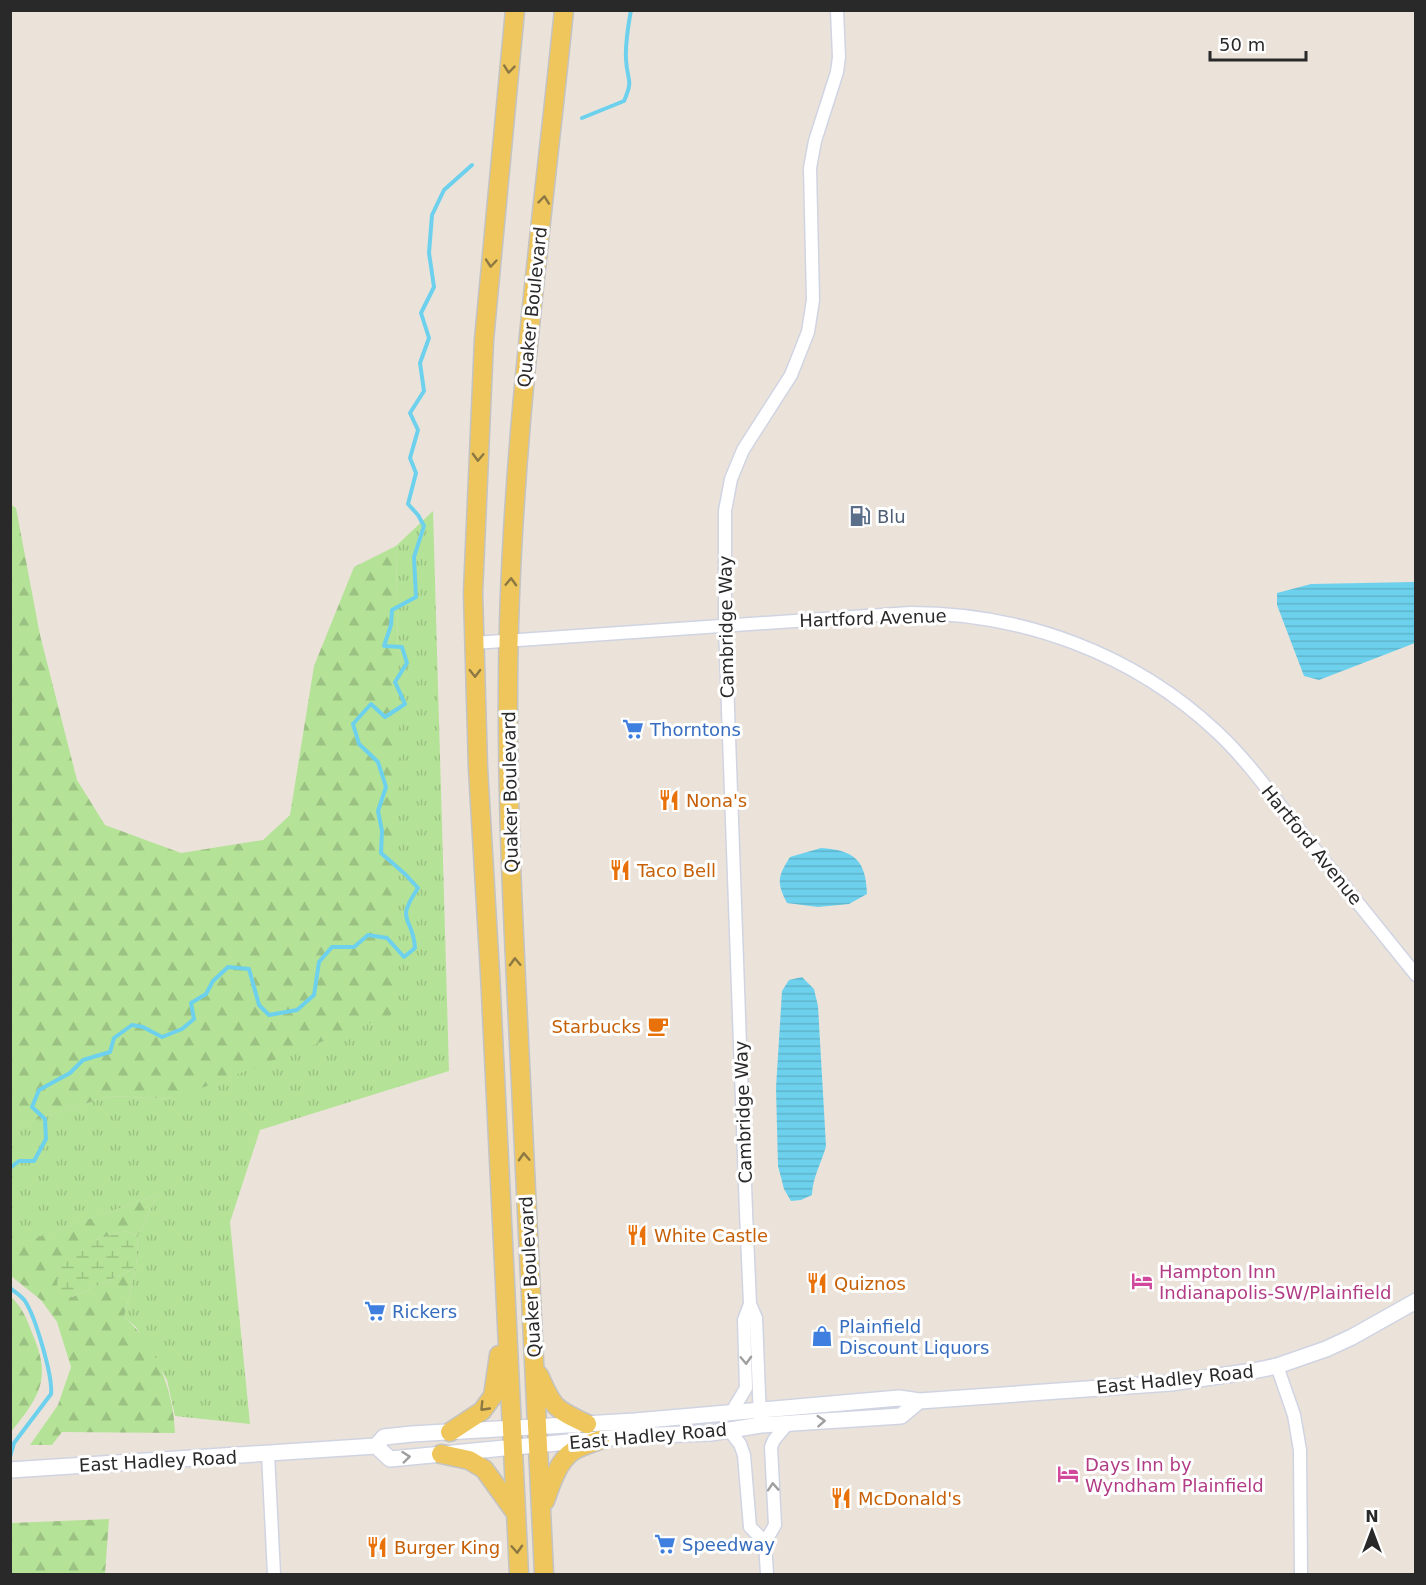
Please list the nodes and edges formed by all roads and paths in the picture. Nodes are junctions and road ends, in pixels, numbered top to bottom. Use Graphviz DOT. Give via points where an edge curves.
graph roads {
  1 [pos="515,10"];
  2 [pos="564,10"];
  3 [pos="837,10"];
  4 [pos="725,625"];
  5 [pos="509,641"];
  6 [pos="474,643"];
  7 [pos="1416,975"];
  8 [pos="1416,1301"];
  9 [pos="750,1304"];
  10 [pos="506,1311"];
  11 [pos="534,1364"];
  12 [pos="1277,1366"];
  13 [pos="919,1401"];
  14 [pos="760,1409"];
  15 [pos="731,1413"];
  16 [pos="788,1423"];
  17 [pos="587,1425"];
  18 [pos="760,1425"];
  19 [pos="537,1427"];
  20 [pos="511,1428"];
  21 [pos="729,1430"];
  22 [pos="450,1432"];
  23 [pos="600,1440"];
  24 [pos="376,1446"];
  25 [pos="538,1446"];
  26 [pos="512,1448"];
  27 [pos="268,1454"];
  28 [pos="441,1454"];
  29 [pos="10,1470"];
  30 [pos="542,1511"];
  31 [pos="515,1512"];
  32 [pos="765,1542"];
  33 [pos="274,1575"];
  34 [pos="519,1575"];
  35 [pos="544,1575"];
  36 [pos="767,1575"];
  37 [pos="1301,1575"];
  1 -- 6 [label="main road, Quaker Boulevard, one-way" via="484,340"];
  5 -- 2 [label="main road, Quaker Boulevard, one-way" via="523,386"];
  3 -- 4 [label="street, Cambridge Way" via="837,72 814,141 810,168 811,318 798,362 752,435 731,478 725,519"];
  4 -- 5 [label="street, Hartford Avenue"];
  4 -- 7 [label="street, Hartford Avenue" via="885,614 961,615 1041,631 1111,658 1197,714 1233,749"];
  4 -- 9 [label="street, Cambridge Way"];
  5 -- 6 [label="street, Hartford Avenue"];
  11 -- 5 [label="main road, Quaker Boulevard, one-way" via="510,821"];
  6 -- 10 [label="main road, Quaker Boulevard, one-way"];
  8 -- 12 [label="street, East Hadley Road" via="1352,1337"];
  9 -- 14 [label="street, Cambridge Way" via="756,1318"];
  9 -- 15 [label="street, Cambridge Way, one-way" via="744,1320 746,1388"];
  10 -- 20 [label="main road, Quaker Boulevard"];
  10 -- 22 [label="main road, one-way" via="494,1396 483,1411"];
  11 -- 17 [label="main road" via="558,1411"];
  11 -- 19 [label="main road, Quaker Boulevard"];
  12 -- 13 [label="street, East Hadley Road" via="1190,1381"];
  12 -- 37 [label="street" via="1292,1407 1299,1442"];
  13 -- 14 [label="street, East Hadley Road" via="899,1398"];
  16 -- 13 [label="street, East Hadley Road, one-way" via="901,1416"];
  14 -- 15 [label="street, East Hadley Road"];
  14 -- 18 [label="street, Cambridge Way"];
  15 -- 17 [label="street, East Hadley Road"];
  16 -- 18 [label="street, East Hadley Road"];
  32 -- 16 [label="street, one-way" via="775,1525 771,1447"];
  17 -- 19 [label="street, East Hadley Road"];
  18 -- 21 [label="street, East Hadley Road"];
  19 -- 20 [label="street, East Hadley Road"];
  19 -- 25 [label="main road, Quaker Boulevard"];
  20 -- 22 [label="street, East Hadley Road"];
  20 -- 26 [label="main road, Quaker Boulevard"];
  21 -- 23 [label="street, East Hadley Road"];
  21 -- 32 [label="street" via="744,1455 750,1527"];
  22 -- 24 [label="street, East Hadley Road" via="384,1437"];
  23 -- 25 [label="street, East Hadley Road"];
  23 -- 30 [label="main road" via="575,1449 566,1457 551,1481"];
  24 -- 27 [label="street, East Hadley Road"];
  24 -- 28 [label="street, East Hadley Road, one-way" via="390,1459"];
  25 -- 26 [label="street, East Hadley Road"];
  25 -- 30 [label="main road, Quaker Boulevard"];
  26 -- 28 [label="street, East Hadley Road"];
  26 -- 31 [label="main road, Quaker Boulevard"];
  27 -- 29 [label="street, East Hadley Road"];
  27 -- 33 [label="street"];
  28 -- 31 [label="main road" via="469,1460 484,1469"];
  30 -- 35 [label="main road, Quaker Boulevard"];
  31 -- 34 [label="main road, Quaker Boulevard, one-way"];
  32 -- 36 [label="street"];
}
